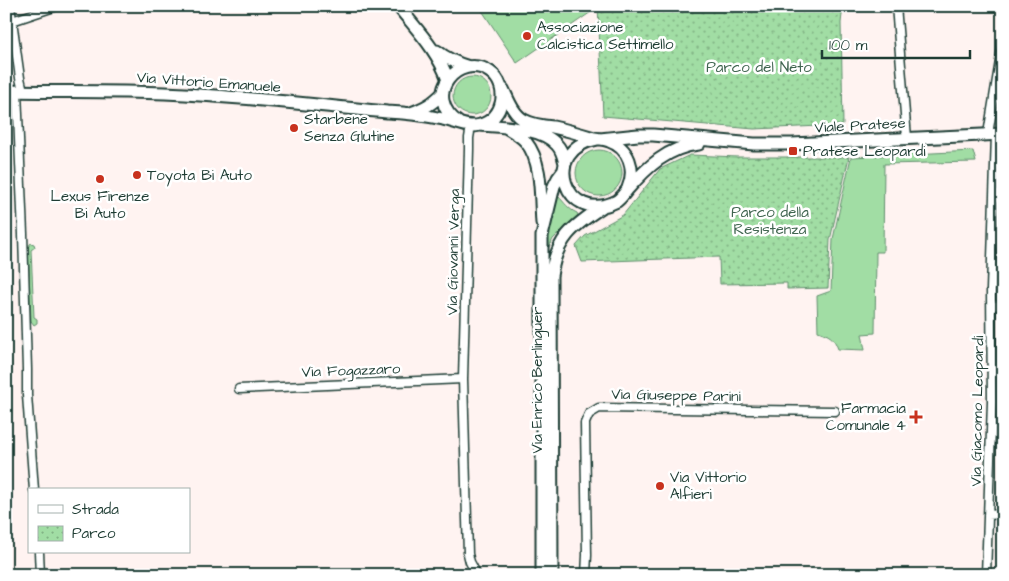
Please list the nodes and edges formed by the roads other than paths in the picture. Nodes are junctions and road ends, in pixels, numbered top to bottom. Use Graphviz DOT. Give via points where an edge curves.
graph roads {
  1 [pos="10,6"];
  2 [pos="57,6"];
  3 [pos="398,6"];
  4 [pos="896,6"];
  5 [pos="12,21"];
  6 [pos="1003,43"];
  7 [pos="432,48"];
  8 [pos="469,67"];
  9 [pos="448,80"];
  10 [pos="499,82"];
  11 [pos="15,91"];
  12 [pos="443,93"];
  13 [pos="408,113"];
  14 [pos="470,125"];
  15 [pos="508,128"];
  16 [pos="995,134"];
  17 [pos="907,138"];
  18 [pos="598,139"];
  19 [pos="718,142"];
  20 [pos="565,166"];
  21 [pos="628,190"];
  22 [pos="602,207"];
  23 [pos="542,236"];
  24 [pos="1003,305"];
  25 [pos="992,306"];
  26 [pos="464,379"];
  27 [pos="239,389"];
  28 [pos="835,412"];
  29 [pos="34,488"];
  30 [pos="1003,514"];
  31 [pos="988,515"];
  32 [pos="39,554"];
  33 [pos="40,575"];
  34 [pos="477,575"];
  35 [pos="542,575"];
  36 [pos="552,575"];
  37 [pos="586,575"];
  38 [pos="986,575"];
  1 -- 5 [label="street"];
  2 -- 5 [label="street"];
  3 -- 7 [label="main road"];
  4 -- 17 [label="street"];
  5 -- 11 [label="street" via="20,78"];
  6 -- 16 [label="street, Via Giacomo Leopardi"];
  7 -- 8 [label="main road" via="446,58"];
  7 -- 9 [label="main road"];
  8 -- 9 [label="main road" via="460,69"];
  8 -- 10 [label="main road" via="483,68"];
  9 -- 12 [label="main road"];
  10 -- 14 [label="main road" via="502,99 496,116"];
  10 -- 18 [label="main road, Viale Pratese" via="522,119 531,124"];
  11 -- 13 [label="main road, Via Vittorio Emanuele" via="238,97"];
  11 -- 29 [label="street"];
  12 -- 13 [label="main road, Via Vittorio Emanuele" via="425,108"];
  12 -- 14 [label="main road" via="446,110 452,118"];
  13 -- 14 [label="main road, Via Vittorio Emanuele"];
  14 -- 15 [label="main road"];
  14 -- 26 [label="street, Via Giovanni Verga"];
  15 -- 20 [label="main road" via="550,138 562,151"];
  15 -- 23 [label="main road, Via Enrico Berlinguer" via="526,142 535,157"];
  16 -- 17 [label="main road, Viale Pratese"];
  16 -- 25 [label="street, Via Giacomo Leopardi"];
  17 -- 19 [label="main road, Viale Pratese" via="792,144"];
  18 -- 19 [label="main road, Viale Pratese" via="653,135"];
  18 -- 20 [label="main road, Viale Pratese" via="577,146"];
  18 -- 21 [label="main road, Viale Pratese" via="616,144 628,156 632,173"];
  19 -- 21 [label="main road, Viale Pratese" via="688,145 664,155"];
  20 -- 22 [label="main road" via="565,183 572,195 588,206"];
  20 -- 23 [label="main road, Via Enrico Berlinguer" via="554,186"];
  21 -- 22 [label="main road, Viale Pratese" via="617,201"];
  22 -- 36 [label="main road, Via Enrico Berlinguer" via="569,232 557,250 552,267"];
  23 -- 35 [label="main road, Via Enrico Berlinguer"];
  24 -- 25 [label="street"];
  25 -- 31 [label="street, Via Giacomo Leopardi"];
  26 -- 27 [label="street, Via Fogazzaro"];
  26 -- 34 [label="street, Via Giovanni Verga" via="468,554"];
  28 -- 37 [label="street, Via Giuseppe Parini" via="599,408 589,414 585,423"];
  30 -- 31 [label="street"];
  31 -- 38 [label="street, Via Giacomo Leopardi"];
  32 -- 33 [label="street"];
}
